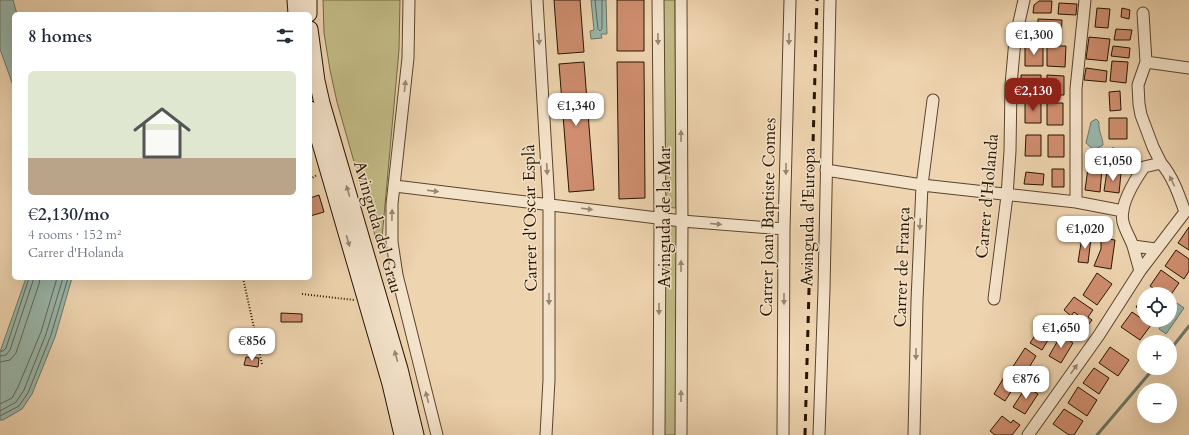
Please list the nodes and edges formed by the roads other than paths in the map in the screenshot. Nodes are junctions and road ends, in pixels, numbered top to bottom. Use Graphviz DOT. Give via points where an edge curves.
graph roads {
  1 [pos="296,0"];
  2 [pos="309,0"];
  3 [pos="409,0"];
  4 [pos="537,0"];
  5 [pos="658,0"];
  6 [pos="681,0"];
  7 [pos="790,0"];
  8 [pos="830,0"];
  9 [pos="1024,0"];
  10 [pos="1085,0"];
  11 [pos="296,12"];
  12 [pos="309,12"];
  13 [pos="1143,13"];
  14 [pos="312,44"];
  15 [pos="1146,62"];
  16 [pos="1189,68"];
  17 [pos="933,100"];
  18 [pos="312,116"];
  19 [pos="1153,147"];
  20 [pos="1162,163"];
  21 [pos="1144,167"];
  22 [pos="826,170"];
  23 [pos="922,185"];
  24 [pos="395,186"];
  25 [pos="1007,196"];
  26 [pos="1076,202"];
  27 [pos="549,204"];
  28 [pos="1123,211"];
  29 [pos="660,218"];
  30 [pos="682,221"];
  31 [pos="784,229"];
  32 [pos="1133,246"];
  33 [pos="1156,249"];
  34 [pos="1140,272"];
  35 [pos="994,299"];
  36 [pos="402,435"];
  37 [pos="416,435"];
  38 [pos="437,435"];
  39 [pos="546,435"];
  40 [pos="658,435"];
  41 [pos="681,435"];
  42 [pos="783,435"];
  43 [pos="819,435"];
  44 [pos="914,435"];
  45 [pos="1028,435"];
  1 -- 11 [label="main road"];
  2 -- 12 [label="main road"];
  24 -- 3 [label="street, one-way" via="408,58"];
  4 -- 27 [label="street, Carrer d'Oscar Esplà, one-way"];
  5 -- 29 [label="street, Avinguda de la Mar, one-way"];
  30 -- 6 [label="street, Avinguda de la Mar, one-way"];
  7 -- 31 [label="street, Carrer Joan Baptiste Comes, one-way"];
  8 -- 22 [label="street, Avinguda d'Europa"];
  9 -- 25 [label="street, Carrer d'Holanda" via="1015,40"];
  10 -- 26 [label="street" via="1076,89"];
  13 -- 15 [label="street"];
  37 -- 14 [label="main road, Avinguda del Grau, one-way" via="400,369 322,103"];
  15 -- 16 [label="street"];
  15 -- 19 [label="street" via="1138,85 1138,104"];
  17 -- 23 [label="street, Carrer de França"];
  18 -- 36 [label="main road, Avinguda del Grau, one-way" via="390,384"];
  19 -- 20 [label="street"];
  19 -- 21 [label="street"];
  20 -- 21 [label="street"];
  33 -- 20 [label="street, one-way" via="1185,212"];
  21 -- 28 [label="street" via="1128,194"];
  22 -- 23 [label="street"];
  22 -- 43 [label="street, Avinguda d'Europa"];
  23 -- 25 [label="street"];
  23 -- 44 [label="street, Carrer de França, one-way"];
  24 -- 27 [label="street, one-way"];
  38 -- 24 [label="street, one-way" via="394,258 392,204"];
  25 -- 26 [label="street"];
  25 -- 35 [label="street, Carrer d'Holanda"];
  26 -- 28 [label="street"];
  27 -- 29 [label="street, one-way"];
  27 -- 39 [label="street, Carrer d'Oscar Esplà, one-way" via="549,380"];
  28 -- 32 [label="street" via="1122,222"];
  29 -- 30 [label="street"];
  29 -- 40 [label="street, Avinguda de la Mar, one-way"];
  30 -- 31 [label="street, one-way"];
  41 -- 30 [label="street, Avinguda de la Mar, one-way"];
  31 -- 42 [label="street, Carrer Joan Baptiste Comes, one-way"];
  32 -- 33 [label="street"];
  32 -- 34 [label="street"];
  33 -- 34 [label="street"];
  45 -- 34 [label="street, one-way"];
}
